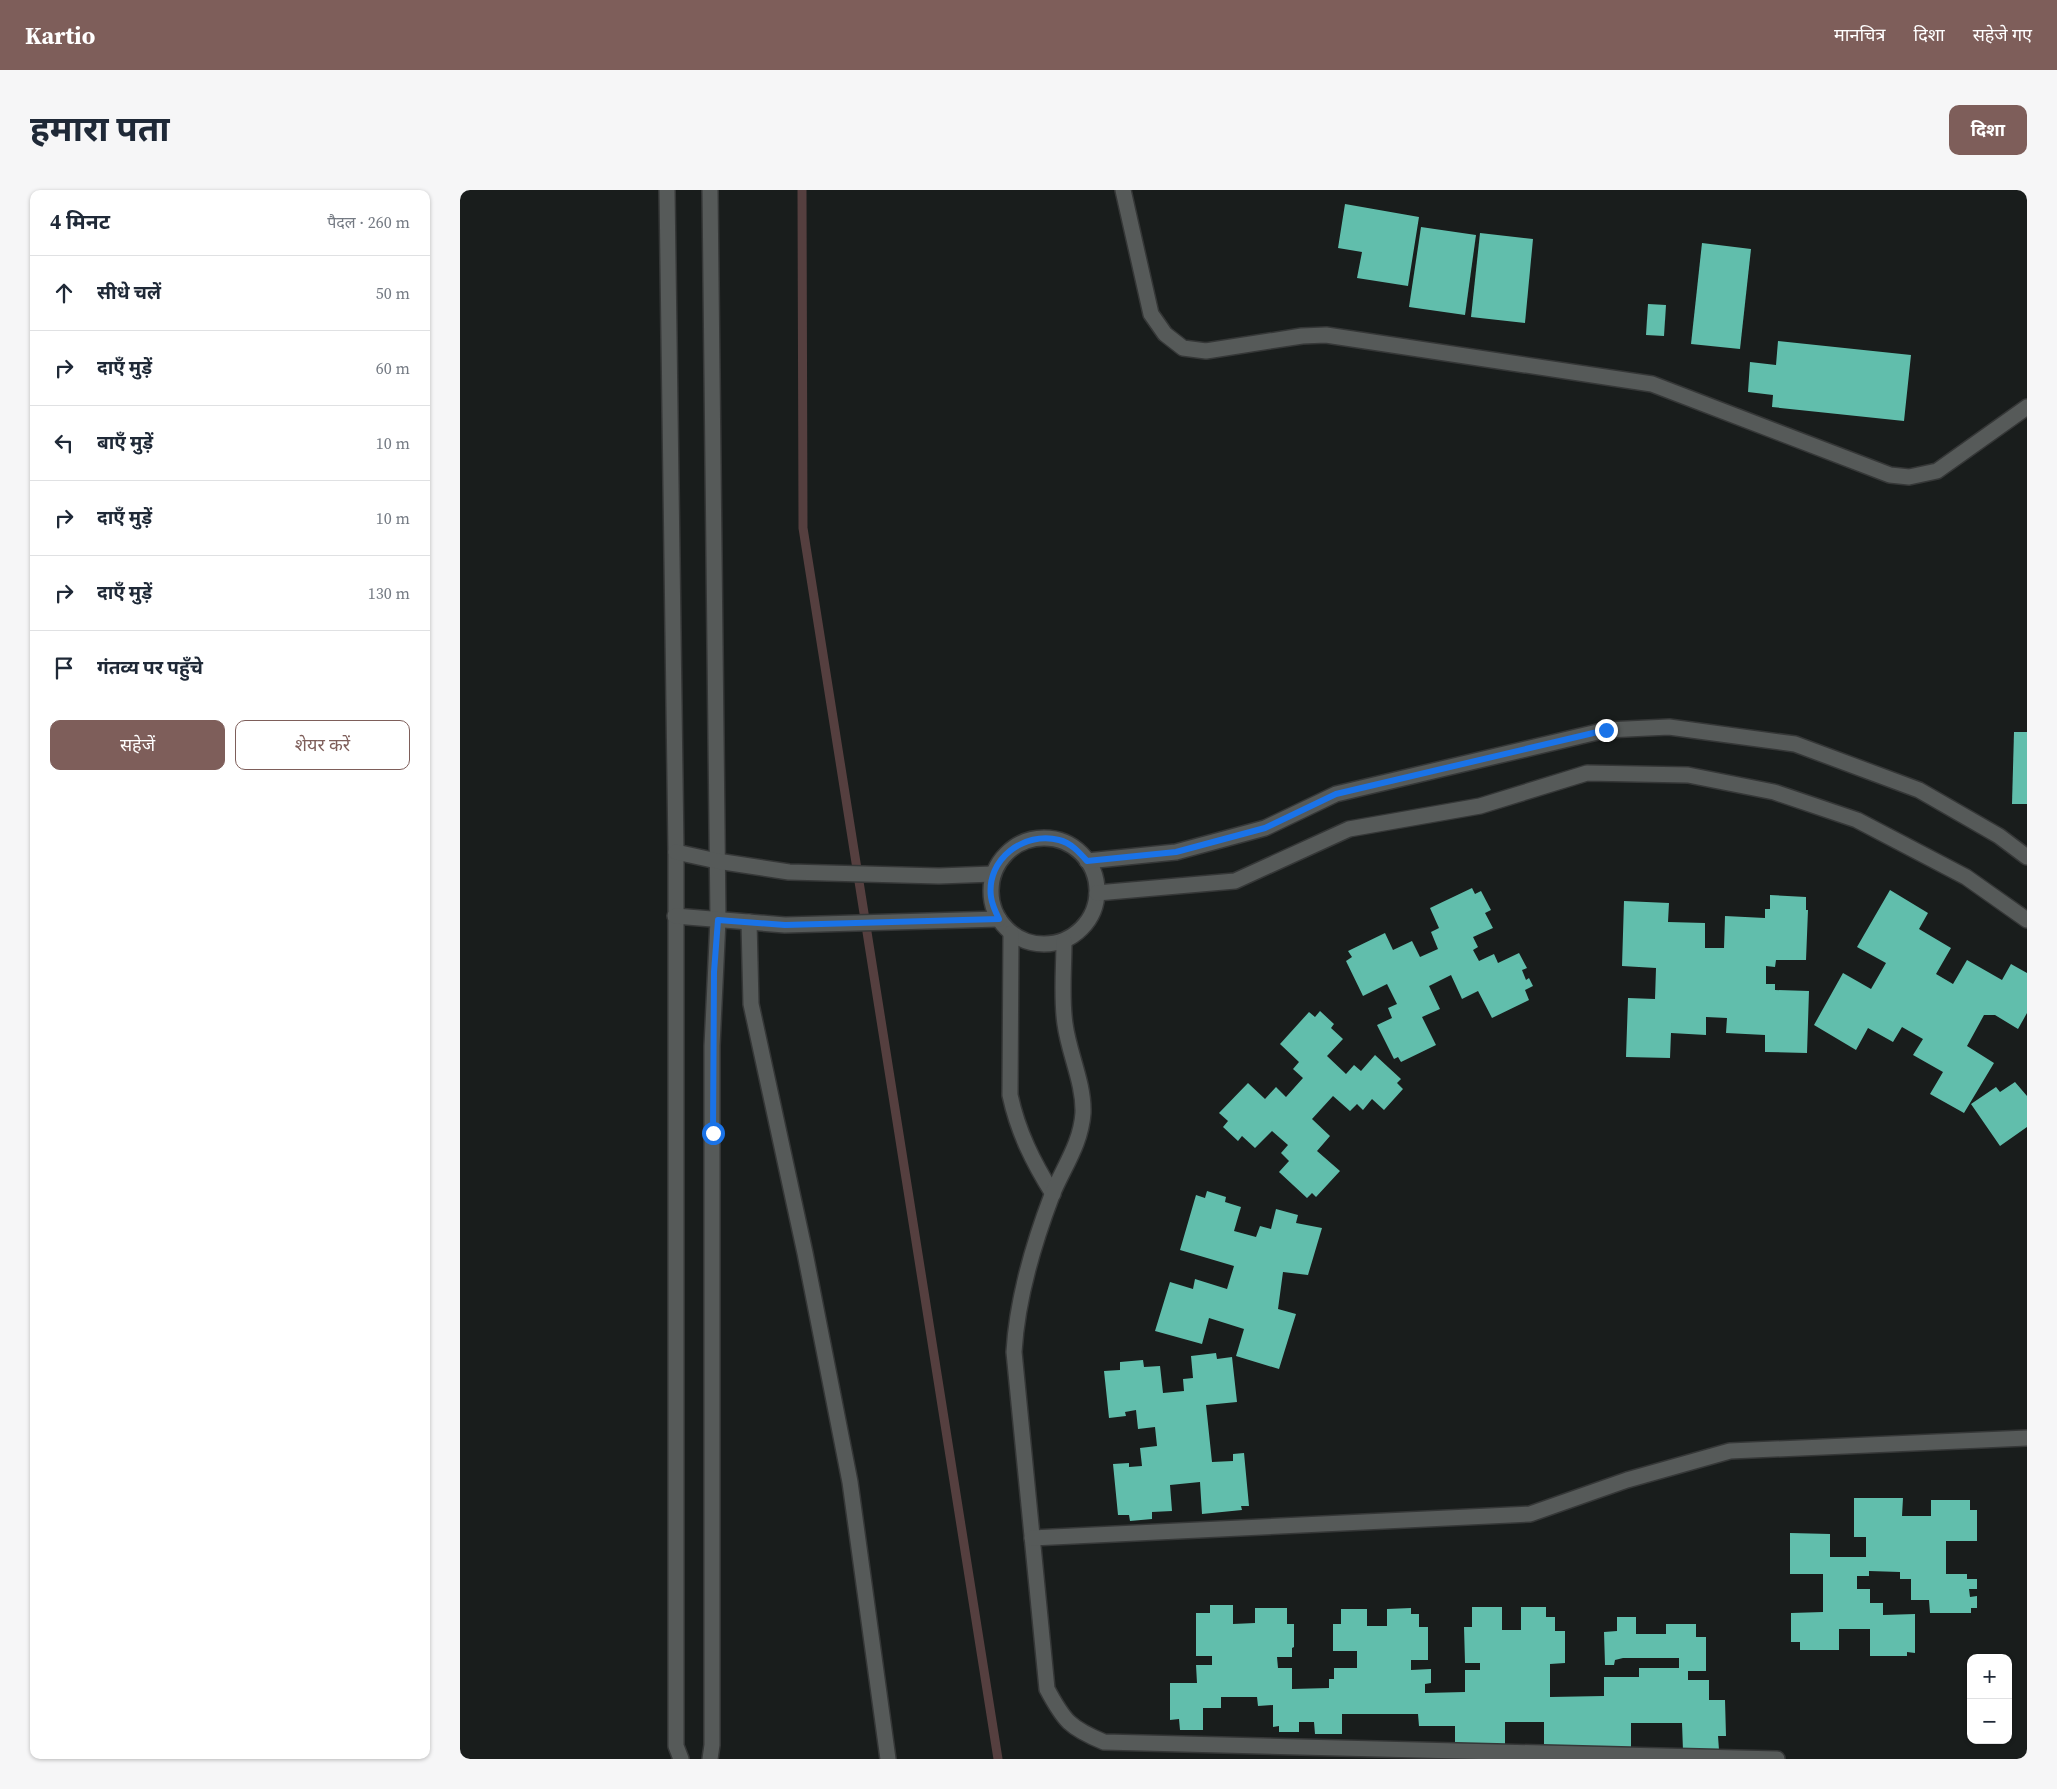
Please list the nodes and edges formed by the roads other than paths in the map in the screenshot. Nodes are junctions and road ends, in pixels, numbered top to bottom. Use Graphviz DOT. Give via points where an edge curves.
graph roads {
  1 [pos="667,190"];
  2 [pos="710,190"];
  3 [pos="1123,190"];
  4 [pos="2027,407"];
  5 [pos="676,852"];
  6 [pos="2027,857"];
  7 [pos="717,861"];
  8 [pos="1087,861"];
  9 [pos="993,874"];
  10 [pos="1097,893"];
  11 [pos="675,916"];
  12 [pos="999,919"];
  13 [pos="718,920"];
  14 [pos="2027,920"];
  15 [pos="749,922"];
  16 [pos="1011,933"];
  17 [pos="1064,941"];
  18 [pos="1053,1194"];
  19 [pos="2027,1438"];
  20 [pos="1032,1538"];
  21 [pos="1720,1758"];
  22 [pos="681,1759"];
  23 [pos="710,1759"];
  24 [pos="888,1759"];
  25 [pos="1777,1759"];
  1 -- 5 [label="street"];
  2 -- 7 [label="street"];
  3 -- 4 [label="street" via="1151,314 1165,334 1183,348 1206,351 1326,335 1652,384 1890,476 1909,477 1937,471"];
  5 -- 7 [label="street"];
  5 -- 11 [label="street"];
  6 -- 8 [label="street" via="1999,836 1919,790 1794,744 1669,727 1606,730 1336,794 1265,828 1176,852"];
  7 -- 9 [label="street" via="788,872 939,876"];
  7 -- 13 [label="street"];
  8 -- 9 [label="street" via="1076,849 1061,841 1028,840 1013,847"];
  8 -- 10 [label="street" via="1095,876"];
  9 -- 12 [label="street" via="991,897"];
  10 -- 14 [label="street" via="1235,881 1349,829 1480,806 1587,773 1688,775 1774,792 1857,820 1966,878"];
  10 -- 17 [label="street" via="1089,918 1081,929"];
  11 -- 13 [label="street"];
  11 -- 22 [label="street" via="676,1746"];
  12 -- 15 [label="street" via="785,925"];
  12 -- 16 [label="street"];
  13 -- 15 [label="street"];
  13 -- 23 [label="street" via="712,1046"];
  15 -- 24 [label="street" via="751,1004 850,1482"];
  16 -- 17 [label="street" via="1027,942 1046,944"];
  16 -- 18 [label="street" via="1010,1096 1015,1121 1030,1158"];
  17 -- 18 [label="street" via="1065,1023 1080,1088 1082,1114 1068,1165"];
  18 -- 20 [label="street" via="1016,1319 1014,1352"];
  19 -- 20 [label="street" via="1730,1451 1627,1480 1530,1514"];
  20 -- 21 [label="street" via="1047,1690 1060,1715 1083,1733 1104,1742"];
  21 -- 25 [label="street"];
}
